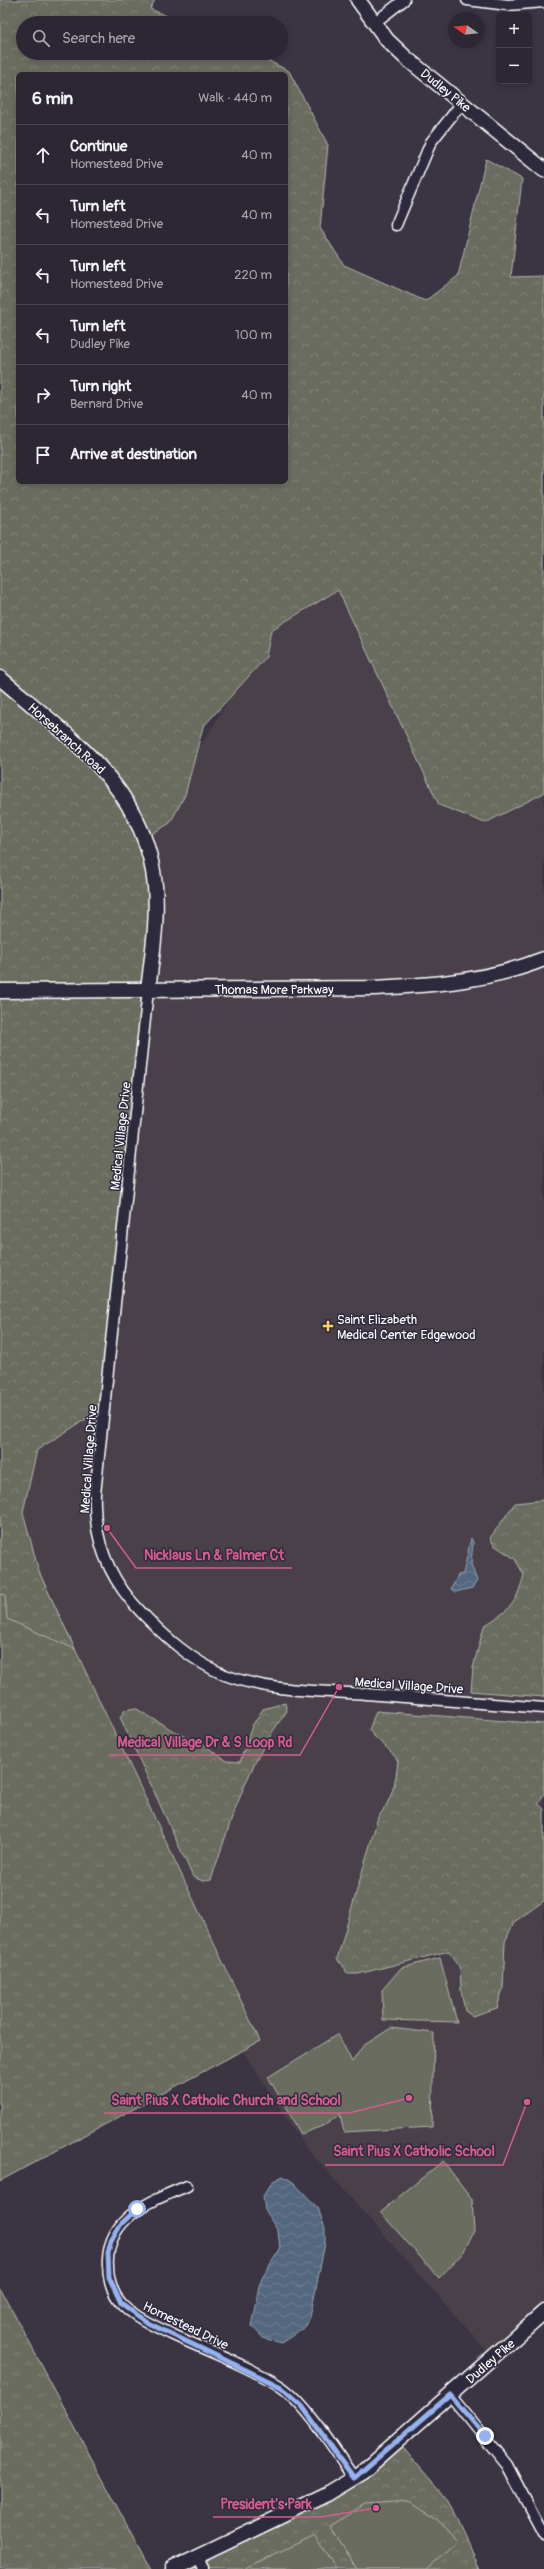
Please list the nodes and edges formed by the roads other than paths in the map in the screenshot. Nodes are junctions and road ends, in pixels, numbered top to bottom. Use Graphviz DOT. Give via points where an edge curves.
graph roads {
  1 [pos="358,0"];
  2 [pos="404,0"];
  3 [pos="467,0"];
  4 [pos="544,2"];
  5 [pos="374,23"];
  6 [pos="462,104"];
  7 [pos="544,170"];
  8 [pos="396,225"];
  9 [pos="0,678"];
  10 [pos="544,960"];
  11 [pos="148,990"];
  12 [pos="0,991"];
  13 [pos="544,1708"];
  14 [pos="186,2186"];
  15 [pos="544,2312"];
  16 [pos="450,2395"];
  17 [pos="354,2478"];
  18 [pos="544,2535"];
  19 [pos="199,2563"];
  20 [pos="170,2569"];
  1 -- 5 [label="street, Dudley Pike"];
  2 -- 5 [label="street"];
  3 -- 4 [label="street" via="508,6"];
  5 -- 6 [label="street, Dudley Pike" via="402,54"];
  6 -- 7 [label="street, Dudley Pike"];
  6 -- 8 [label="street" via="430,142"];
  9 -- 11 [label="street, Horsebranch Road" via="95,760 123,795 135,816 145,838 155,886 156,916"];
  10 -- 11 [label="street, Thomas More Parkway" via="488,977 439,984 374,988"];
  11 -- 12 [label="street, Thomas More Parkway"];
  11 -- 13 [label="street, Medical Village Drive" via="95,1494 97,1536 104,1558 136,1607 174,1644 207,1666 242,1680 294,1690"];
  14 -- 17 [label="street, Homestead Drive" via="148,2203 129,2215 111,2241 108,2253 109,2277 121,2303 148,2323 281,2387 302,2406"];
  15 -- 16 [label="street, Dudley Pike"];
  16 -- 17 [label="street, Dudley Pike"];
  16 -- 18 [label="street" via="507,2465"];
  17 -- 19 [label="street, Dudley Pike"];
  19 -- 20 [label="street, Dudley Pike"];
}
